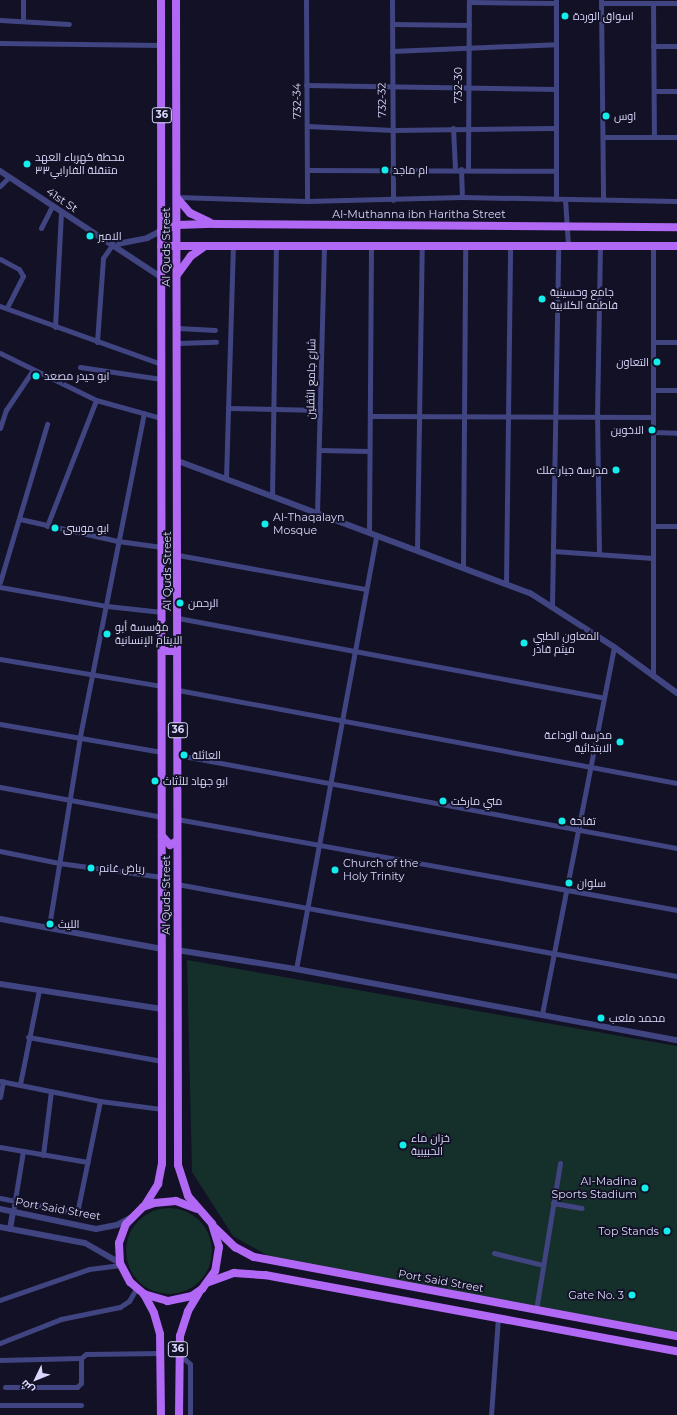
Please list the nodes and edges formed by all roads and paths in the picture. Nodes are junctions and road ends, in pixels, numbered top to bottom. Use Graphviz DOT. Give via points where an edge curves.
graph roads {
  1 [pos="22,0"];
  2 [pos="161,0"];
  3 [pos="176,0"];
  4 [pos="306,0"];
  5 [pos="392,0"];
  6 [pos="469,1"];
  7 [pos="556,1"];
  8 [pos="601,2"];
  9 [pos="653,3"];
  10 [pos="677,3"];
  11 [pos="0,20"];
  12 [pos="23,21"];
  13 [pos="69,24"];
  14 [pos="392,24"];
  15 [pos="469,25"];
  16 [pos="0,43"];
  17 [pos="556,44"];
  18 [pos="162,45"];
  19 [pos="653,46"];
  20 [pos="677,46"];
  21 [pos="468,48"];
  22 [pos="392,51"];
  23 [pos="306,85"];
  24 [pos="392,86"];
  25 [pos="468,90"];
  26 [pos="556,90"];
  27 [pos="654,91"];
  28 [pos="677,91"];
  29 [pos="307,126"];
  30 [pos="453,128"];
  31 [pos="468,128"];
  32 [pos="556,128"];
  33 [pos="393,130"];
  34 [pos="603,137"];
  35 [pos="654,137"];
  36 [pos="677,137"];
  37 [pos="393,169"];
  38 [pos="455,169"];
  39 [pos="461,169"];
  40 [pos="468,169"];
  41 [pos="307,170"];
  42 [pos="0,171"];
  43 [pos="556,171"];
  44 [pos="9,177"];
  45 [pos="0,186"];
  46 [pos="177,197"];
  47 [pos="462,197"];
  48 [pos="556,199"];
  49 [pos="565,199"];
  50 [pos="604,199"];
  51 [pos="394,200"];
  52 [pos="677,200"];
  53 [pos="307,201"];
  54 [pos="52,206"];
  55 [pos="61,212"];
  56 [pos="177,224"];
  57 [pos="214,224"];
  58 [pos="567,226"];
  59 [pos="677,227"];
  60 [pos="41,228"];
  61 [pos="161,231"];
  62 [pos="112,245"];
  63 [pos="324,245"];
  64 [pos="371,245"];
  65 [pos="422,245"];
  66 [pos="465,245"];
  67 [pos="161,246"];
  68 [pos="177,246"];
  69 [pos="204,246"];
  70 [pos="233,246"];
  71 [pos="276,246"];
  72 [pos="558,246"];
  73 [pos="568,246"];
  74 [pos="600,246"];
  75 [pos="653,246"];
  76 [pos="677,246"];
  77 [pos="510,247"];
  78 [pos="0,259"];
  79 [pos="177,275"];
  80 [pos="162,278"];
  81 [pos="0,306"];
  82 [pos="7,308"];
  83 [pos="55,327"];
  84 [pos="178,328"];
  85 [pos="216,330"];
  86 [pos="97,342"];
  87 [pos="216,342"];
  88 [pos="653,342"];
  89 [pos="677,342"];
  90 [pos="178,343"];
  91 [pos="0,353"];
  92 [pos="161,364"];
  93 [pos="80,367"];
  94 [pos="33,370"];
  95 [pos="161,379"];
  96 [pos="653,390"];
  97 [pos="677,390"];
  98 [pos="96,400"];
  99 [pos="228,408"];
  100 [pos="273,409"];
  101 [pos="320,410"];
  102 [pos="144,413"];
  103 [pos="370,416"];
  104 [pos="420,416"];
  105 [pos="463,417"];
  106 [pos="508,417"];
  107 [pos="555,417"];
  108 [pos="597,417"];
  109 [pos="653,417"];
  110 [pos="161,418"];
  111 [pos="47,424"];
  112 [pos="0,428"];
  113 [pos="653,432"];
  114 [pos="677,432"];
  115 [pos="319,450"];
  116 [pos="369,451"];
  117 [pos="178,461"];
  118 [pos="226,479"];
  119 [pos="272,496"];
  120 [pos="317,514"];
  121 [pos="20,519"];
  122 [pos="47,526"];
  123 [pos="653,526"];
  124 [pos="677,526"];
  125 [pos="369,533"];
  126 [pos="376,536"];
  127 [pos="118,541"];
  128 [pos="162,547"];
  129 [pos="418,550"];
  130 [pos="553,551"];
  131 [pos="599,554"];
  132 [pos="178,555"];
  133 [pos="653,558"];
  134 [pos="463,566"];
  135 [pos="0,582"];
  136 [pos="506,583"];
  137 [pos="0,587"];
  138 [pos="366,589"];
  139 [pos="552,605"];
  140 [pos="107,606"];
  141 [pos="162,612"];
  142 [pos="178,618"];
  143 [pos="614,647"];
  144 [pos="162,651"];
  145 [pos="177,651"];
  146 [pos="355,651"];
  147 [pos="0,658"];
  148 [pos="93,675"];
  149 [pos="653,676"];
  150 [pos="161,686"];
  151 [pos="178,690"];
  152 [pos="677,693"];
  153 [pos="604,698"];
  154 [pos="342,720"];
  155 [pos="0,724"];
  156 [pos="80,736"];
  157 [pos="162,752"];
  158 [pos="178,755"];
  159 [pos="590,767"];
  160 [pos="330,783"];
  161 [pos="677,783"];
  162 [pos="0,787"];
  163 [pos="69,798"];
  164 [pos="162,817"];
  165 [pos="178,819"];
  166 [pos="578,830"];
  167 [pos="162,836"];
  168 [pos="177,841"];
  169 [pos="319,844"];
  170 [pos="677,848"];
  171 [pos="177,850"];
  172 [pos="0,851"];
  173 [pos="162,853"];
  174 [pos="59,863"];
  175 [pos="162,877"];
  176 [pos="177,884"];
  177 [pos="566,890"];
  178 [pos="307,908"];
  179 [pos="677,910"];
  180 [pos="0,919"];
  181 [pos="49,926"];
  182 [pos="162,949"];
  183 [pos="177,950"];
  184 [pos="554,954"];
  185 [pos="296,969"];
  186 [pos="677,976"];
  187 [pos="0,984"];
  188 [pos="39,990"];
  189 [pos="162,1009"];
  190 [pos="542,1014"];
  191 [pos="28,1037"];
  192 [pos="677,1040"];
  193 [pos="162,1061"];
  194 [pos="1,1081"];
  195 [pos="20,1084"];
  196 [pos="51,1091"];
  197 [pos="0,1097"];
  198 [pos="100,1101"];
  199 [pos="162,1109"];
  200 [pos="0,1147"];
  201 [pos="23,1151"];
  202 [pos="43,1155"];
  203 [pos="88,1162"];
  204 [pos="560,1164"];
  205 [pos="0,1198"];
  206 [pos="15,1201"];
  207 [pos="553,1203"];
  208 [pos="143,1207"];
  209 [pos="582,1208"];
  210 [pos="0,1209"];
  211 [pos="197,1209"];
  212 [pos="14,1212"];
  213 [pos="133,1216"];
  214 [pos="212,1224"];
  215 [pos="0,1227"];
  216 [pos="10,1229"];
  217 [pos="494,1253"];
  218 [pos="121,1264"];
  219 [pos="543,1264"];
  220 [pos="209,1282"];
  221 [pos="136,1289"];
  222 [pos="202,1289"];
  223 [pos="144,1294"];
  224 [pos="461,1296"];
  225 [pos="0,1300"];
  226 [pos="536,1310"];
  227 [pos="458,1311"];
  228 [pos="498,1318"];
  229 [pos="677,1336"];
  230 [pos="0,1343"];
  231 [pos="677,1351"];
  232 [pos="161,1353"];
  233 [pos="178,1353"];
  234 [pos="81,1358"];
  235 [pos="0,1360"];
  236 [pos="5,1387"];
  237 [pos="0,1405"];
  238 [pos="81,1405"];
  239 [pos="161,1415"];
  240 [pos="179,1415"];
  241 [pos="190,1415"];
  242 [pos="491,1415"];
  1 -- 12 [label="street"];
  2 -- 18 [label="main road, Al Quds Street / 36"];
  3 -- 46 [label="main road, Al Quds Street / 36"];
  4 -- 23 [label="street, 732-34"];
  5 -- 14 [label="street, 732-32"];
  6 -- 7 [label="street"];
  6 -- 15 [label="street, 732-30"];
  7 -- 17 [label="street"];
  8 -- 9 [label="street"];
  8 -- 34 [label="street"];
  9 -- 10 [label="street"];
  9 -- 19 [label="street"];
  11 -- 12 [label="street"];
  12 -- 13 [label="street"];
  14 -- 15 [label="street"];
  14 -- 22 [label="street, 732-32"];
  15 -- 21 [label="street, 732-30"];
  16 -- 18 [label="street"];
  17 -- 21 [label="street"];
  17 -- 26 [label="street"];
  18 -- 61 [label="main road, Al Quds Street / 36"];
  19 -- 20 [label="street"];
  19 -- 27 [label="street"];
  21 -- 22 [label="street"];
  21 -- 25 [label="street, 732-30"];
  22 -- 24 [label="street, 732-32"];
  23 -- 24 [label="street"];
  23 -- 29 [label="street, 732-34"];
  24 -- 25 [label="street"];
  24 -- 33 [label="street, 732-32"];
  25 -- 26 [label="street"];
  25 -- 31 [label="street, 732-30"];
  26 -- 32 [label="street"];
  27 -- 28 [label="street"];
  27 -- 35 [label="street"];
  29 -- 33 [label="street"];
  29 -- 41 [label="street, 732-34"];
  30 -- 31 [label="street"];
  30 -- 33 [label="street"];
  30 -- 38 [label="street"];
  31 -- 32 [label="street"];
  31 -- 40 [label="street, 732-30"];
  32 -- 43 [label="street"];
  33 -- 37 [label="street, 732-32"];
  34 -- 35 [label="street"];
  34 -- 50 [label="street"];
  35 -- 36 [label="street"];
  37 -- 38 [label="street"];
  37 -- 41 [label="street"];
  37 -- 51 [label="street, 732-32"];
  38 -- 39 [label="street"];
  39 -- 40 [label="street"];
  39 -- 47 [label="street"];
  40 -- 43 [label="street"];
  41 -- 53 [label="street, 732-34"];
  42 -- 44 [label="street, 41st St"];
  43 -- 48 [label="street"];
  44 -- 45 [label="street"];
  44 -- 54 [label="street, 41st St"];
  46 -- 53 [label="street"];
  46 -- 56 [label="main road, Al Quds Street / 36"];
  46 -- 57 [label="main road" via="190,213"];
  47 -- 48 [label="street"];
  47 -- 51 [label="street"];
  48 -- 49 [label="street"];
  49 -- 50 [label="street"];
  49 -- 58 [label="street"];
  50 -- 52 [label="street"];
  51 -- 53 [label="street"];
  54 -- 55 [label="street, 41st St"];
  54 -- 60 [label="street"];
  55 -- 62 [label="street, 41st St"];
  55 -- 83 [label="street"];
  56 -- 57 [label="main road, Al-Muthanna ibn Haritha Street"];
  56 -- 61 [label="main road, Al-Muthanna ibn Haritha Street"];
  56 -- 68 [label="main road, Al Quds Street / 36"];
  57 -- 58 [label="main road, Al-Muthanna ibn Haritha Street"];
  58 -- 59 [label="main road, Al-Muthanna ibn Haritha Street"];
  58 -- 73 [label="street"];
  61 -- 62 [label="street" via="147,238"];
  61 -- 67 [label="main road, Al Quds Street / 36"];
  62 -- 80 [label="street, 41st St"];
  62 -- 86 [label="street" via="103,258"];
  63 -- 64 [label="main road"];
  63 -- 71 [label="main road"];
  63 -- 101 [label="street, شارع جامع الثقلين"];
  64 -- 65 [label="main road"];
  64 -- 103 [label="street"];
  65 -- 66 [label="main road"];
  65 -- 104 [label="street"];
  66 -- 77 [label="main road"];
  66 -- 105 [label="street"];
  67 -- 68 [label="main road"];
  67 -- 80 [label="main road, Al Quds Street / 36"];
  68 -- 69 [label="main road"];
  68 -- 79 [label="main road, Al Quds Street / 36"];
  69 -- 70 [label="main road"];
  69 -- 79 [label="main road" via="185,261"];
  70 -- 71 [label="main road"];
  70 -- 99 [label="street"];
  71 -- 100 [label="street"];
  72 -- 73 [label="main road"];
  72 -- 77 [label="main road"];
  72 -- 107 [label="street"];
  73 -- 74 [label="main road"];
  74 -- 75 [label="main road"];
  74 -- 108 [label="street"];
  75 -- 76 [label="main road"];
  75 -- 88 [label="street"];
  77 -- 106 [label="street"];
  78 -- 82 [label="street" via="19,269 23,276"];
  79 -- 84 [label="main road, Al Quds Street / 36"];
  80 -- 92 [label="main road, Al Quds Street / 36"];
  81 -- 82 [label="street"];
  82 -- 83 [label="street"];
  83 -- 86 [label="street"];
  84 -- 85 [label="street"];
  84 -- 90 [label="main road, Al Quds Street / 36"];
  86 -- 92 [label="street"];
  87 -- 90 [label="street"];
  88 -- 89 [label="street"];
  88 -- 96 [label="street"];
  90 -- 117 [label="main road, Al Quds Street / 36"];
  91 -- 94 [label="street"];
  92 -- 95 [label="main road, Al Quds Street / 36"];
  93 -- 95 [label="street"];
  94 -- 98 [label="street"];
  94 -- 112 [label="street" via="6,410"];
  95 -- 110 [label="main road, Al Quds Street / 36"];
  96 -- 97 [label="street"];
  96 -- 109 [label="street"];
  98 -- 102 [label="street"];
  98 -- 122 [label="street"];
  99 -- 100 [label="street"];
  99 -- 118 [label="street"];
  100 -- 101 [label="street"];
  100 -- 119 [label="street"];
  101 -- 115 [label="street, شارع جامع الثقلين"];
  102 -- 110 [label="street"];
  102 -- 127 [label="street"];
  103 -- 104 [label="street"];
  103 -- 116 [label="street"];
  104 -- 105 [label="street"];
  104 -- 129 [label="street"];
  105 -- 106 [label="street"];
  105 -- 134 [label="street"];
  106 -- 107 [label="street"];
  106 -- 136 [label="street"];
  107 -- 108 [label="street"];
  107 -- 130 [label="street"];
  108 -- 109 [label="street"];
  108 -- 131 [label="street"];
  109 -- 113 [label="street"];
  110 -- 128 [label="main road, Al Quds Street / 36"];
  111 -- 121 [label="street"];
  113 -- 114 [label="street"];
  113 -- 123 [label="street"];
  115 -- 116 [label="street"];
  115 -- 120 [label="street, شارع جامع الثقلين"];
  116 -- 125 [label="street"];
  117 -- 118 [label="street"];
  117 -- 132 [label="main road, Al Quds Street / 36"];
  118 -- 119 [label="street"];
  119 -- 120 [label="street"];
  120 -- 125 [label="street"];
  121 -- 122 [label="street"];
  121 -- 135 [label="street"];
  122 -- 127 [label="street"];
  123 -- 124 [label="street"];
  123 -- 133 [label="street"];
  125 -- 126 [label="street"];
  126 -- 129 [label="street"];
  126 -- 138 [label="street"];
  127 -- 128 [label="street"];
  127 -- 140 [label="street"];
  128 -- 141 [label="main road, Al Quds Street / 36"];
  129 -- 134 [label="street"];
  130 -- 131 [label="street"];
  130 -- 139 [label="street"];
  131 -- 133 [label="street"];
  132 -- 138 [label="street"];
  132 -- 142 [label="main road, Al Quds Street / 36"];
  133 -- 149 [label="street"];
  134 -- 136 [label="street"];
  136 -- 139 [label="street"];
  137 -- 140 [label="street"];
  138 -- 146 [label="street"];
  139 -- 143 [label="street"];
  140 -- 141 [label="street"];
  140 -- 148 [label="street"];
  141 -- 144 [label="main road, Al Quds Street / 36"];
  142 -- 145 [label="main road, Al Quds Street / 36"];
  142 -- 146 [label="street"];
  143 -- 149 [label="street"];
  143 -- 153 [label="street"];
  144 -- 145 [label="main road"];
  144 -- 150 [label="main road, Al Quds Street / 36"];
  145 -- 151 [label="main road, Al Quds Street / 36"];
  146 -- 153 [label="street"];
  146 -- 154 [label="street"];
  147 -- 148 [label="street"];
  148 -- 150 [label="street"];
  148 -- 156 [label="street"];
  149 -- 152 [label="street"];
  150 -- 157 [label="main road, Al Quds Street / 36"];
  151 -- 154 [label="street"];
  151 -- 158 [label="main road, Al Quds Street / 36"];
  153 -- 159 [label="street"];
  154 -- 159 [label="street"];
  154 -- 160 [label="street"];
  155 -- 156 [label="street"];
  156 -- 157 [label="street"];
  156 -- 163 [label="street"];
  157 -- 164 [label="main road, Al Quds Street / 36"];
  158 -- 160 [label="street"];
  158 -- 165 [label="main road, Al Quds Street / 36"];
  159 -- 161 [label="street"];
  159 -- 166 [label="street"];
  160 -- 166 [label="street"];
  160 -- 169 [label="street"];
  162 -- 163 [label="street"];
  163 -- 164 [label="street"];
  163 -- 174 [label="street"];
  164 -- 167 [label="main road, Al Quds Street / 36"];
  165 -- 168 [label="main road, Al Quds Street / 36"];
  165 -- 169 [label="street"];
  166 -- 170 [label="street"];
  166 -- 177 [label="street"];
  167 -- 168 [label="main road" via="170,845"];
  167 -- 173 [label="main road, Al Quds Street / 36"];
  168 -- 171 [label="main road, Al Quds Street / 36"];
  169 -- 177 [label="street"];
  169 -- 178 [label="street"];
  171 -- 173 [label="main road" via="168,849"];
  171 -- 176 [label="main road, Al Quds Street / 36"];
  172 -- 174 [label="street"];
  173 -- 175 [label="main road, Al Quds Street / 36"];
  174 -- 175 [label="street"];
  174 -- 181 [label="street"];
  175 -- 182 [label="main road, Al Quds Street / 36"];
  176 -- 178 [label="street"];
  176 -- 183 [label="main road, Al Quds Street / 36"];
  177 -- 179 [label="street"];
  177 -- 184 [label="street"];
  178 -- 184 [label="street"];
  178 -- 185 [label="street"];
  180 -- 181 [label="street"];
  181 -- 182 [label="street"];
  182 -- 189 [label="main road, Al Quds Street / 36"];
  183 -- 185 [label="street"];
  183 -- 211 [label="main road, Al Quds Street / 36" via="178,1165 184,1188"];
  184 -- 186 [label="street"];
  184 -- 190 [label="street"];
  185 -- 190 [label="street"];
  187 -- 188 [label="street"];
  188 -- 189 [label="street"];
  188 -- 191 [label="street"];
  189 -- 193 [label="main road, Al Quds Street / 36"];
  190 -- 192 [label="street"];
  191 -- 193 [label="street"];
  191 -- 195 [label="street"];
  193 -- 199 [label="main road, Al Quds Street / 36"];
  194 -- 195 [label="street"];
  194 -- 197 [label="street"];
  195 -- 196 [label="street"];
  196 -- 198 [label="street"];
  196 -- 202 [label="street"];
  198 -- 199 [label="street"];
  198 -- 203 [label="street"];
  199 -- 208 [label="main road, Al Quds Street / 36" via="161,1171 155,1191"];
  200 -- 201 [label="street"];
  201 -- 202 [label="street"];
  201 -- 206 [label="street"];
  202 -- 203 [label="street"];
  203 -- 206 [label="street" via="77,1213"];
  204 -- 207 [label="street"];
  205 -- 206 [label="street"];
  206 -- 212 [label="street"];
  207 -- 209 [label="street"];
  207 -- 219 [label="street"];
  208 -- 211 [label="main road" via="165,1201 187,1204"];
  208 -- 213 [label="main road"];
  210 -- 212 [label="street, Port Said Street"];
  211 -- 214 [label="main road"];
  212 -- 213 [label="street, Port Said Street" via="96,1229 117,1225"];
  212 -- 216 [label="street"];
  213 -- 218 [label="main road" via="121,1238"];
  214 -- 220 [label="main road" via="219,1247 215,1271"];
  214 -- 224 [label="main road, Port Said Street" via="231,1243 254,1257"];
  215 -- 216 [label="street"];
  216 -- 218 [label="street" via="85,1243"];
  217 -- 219 [label="street"];
  218 -- 221 [label="main road"];
  218 -- 225 [label="street" via="89,1269"];
  219 -- 226 [label="street"];
  220 -- 222 [label="main road"];
  220 -- 227 [label="main road" via="234,1273 255,1274"];
  221 -- 223 [label="main road"];
  221 -- 230 [label="street" via="129,1301 120,1307 62,1319"];
  222 -- 223 [label="main road" via="192,1296 174,1301 156,1299"];
  222 -- 233 [label="main road, 36" via="185,1319"];
  223 -- 232 [label="main road, 36" via="156,1320"];
  224 -- 226 [label="main road, Port Said Street"];
  224 -- 227 [label="main road"];
  226 -- 229 [label="main road, Port Said Street"];
  227 -- 228 [label="main road"];
  228 -- 231 [label="main road"];
  228 -- 242 [label="street"];
  232 -- 234 [label="street" via="86,1354"];
  232 -- 239 [label="main road, 36"];
  233 -- 240 [label="main road, 36"];
  233 -- 241 [label="street" via="190,1364"];
  234 -- 235 [label="street"];
  234 -- 236 [label="street" via="81,1383 77,1387"];
  237 -- 238 [label="street"];
}
